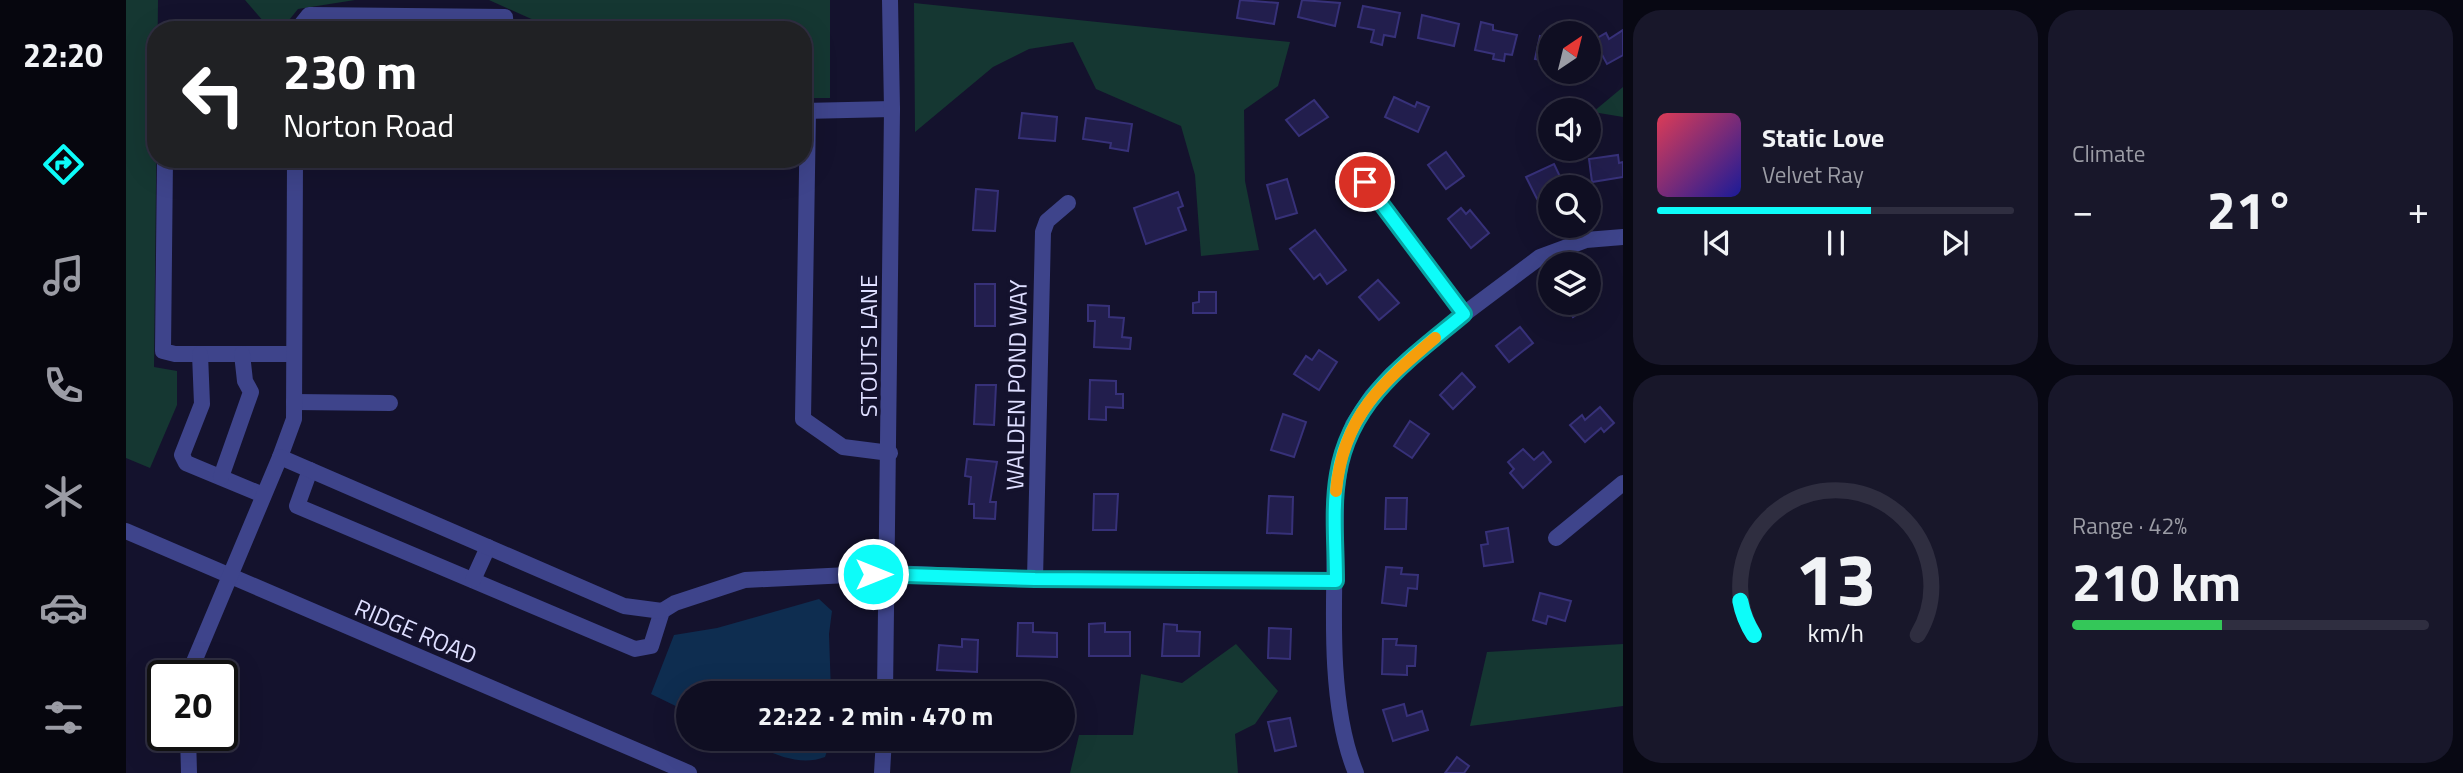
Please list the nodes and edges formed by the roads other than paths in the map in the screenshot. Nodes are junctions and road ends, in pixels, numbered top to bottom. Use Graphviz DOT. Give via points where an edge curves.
graph roads {
  1 [pos="890,0"];
  2 [pos="304,21"];
  3 [pos="505,21"];
  4 [pos="892,110"];
  5 [pos="812,111"];
  6 [pos="165,168"];
  7 [pos="295,168"];
  8 [pos="805,168"];
  9 [pos="1365,182"];
  10 [pos="1068,203"];
  11 [pos="1623,237"];
  12 [pos="1464,314"];
  13 [pos="200,354"];
  14 [pos="242,354"];
  15 [pos="294,354"];
  16 [pos="294,402"];
  17 [pos="390,403"];
  18 [pos="890,453"];
  19 [pos="280,457"];
  20 [pos="310,470"];
  21 [pos="221,477"];
  22 [pos="1623,483"];
  23 [pos="263,495"];
  24 [pos="126,531"];
  25 [pos="1556,538"];
  26 [pos="488,547"];
  27 [pos="889,573"];
  28 [pos="230,575"];
  29 [pos="1035,579"];
  30 [pos="473,580"];
  31 [pos="1336,581"];
  32 [pos="662,611"];
  33 [pos="195,660"];
  34 [pos="885,681"];
  35 [pos="188,751"];
  36 [pos="883,751"];
  37 [pos="881,770"];
  38 [pos="189,773"];
  39 [pos="688,773"];
  40 [pos="1356,773"];
  1 -- 4 [label="street, STOUTS LANE"];
  2 -- 3 [label="street" via="309,15 505,17"];
  4 -- 5 [label="street"];
  4 -- 18 [label="street, STOUTS LANE"];
  6 -- 13 [label="street" via="163,351"];
  7 -- 15 [label="street"];
  8 -- 18 [label="street" via="803,419 843,447"];
  9 -- 12 [label="street"];
  10 -- 29 [label="street, WALDEN POND WAY" via="1047,221 1043,232"];
  11 -- 12 [label="street" via="1586,240 1555,250"];
  12 -- 31 [label="street" via="1383,383 1353,425 1338,475"];
  13 -- 14 [label="street"];
  13 -- 21 [label="street" via="202,404 182,455 186,463"];
  14 -- 15 [label="street"];
  14 -- 21 [label="street" via="251,392"];
  15 -- 16 [label="street"];
  16 -- 17 [label="street"];
  16 -- 19 [label="street" via="294,419"];
  18 -- 27 [label="street, STOUTS LANE"];
  19 -- 20 [label="street"];
  19 -- 23 [label="street"];
  20 -- 26 [label="street"];
  20 -- 30 [label="street" via="297,506"];
  21 -- 23 [label="street"];
  22 -- 25 [label="street"];
  23 -- 28 [label="street"];
  24 -- 28 [label="street, RIDGE ROAD"];
  26 -- 30 [label="street"];
  26 -- 32 [label="street" via="624,607"];
  27 -- 29 [label="street"];
  27 -- 32 [label="street" via="746,580"];
  27 -- 34 [label="street, STOUTS LANE"];
  28 -- 33 [label="street"];
  28 -- 39 [label="street, RIDGE ROAD"];
  29 -- 31 [label="street"];
  30 -- 32 [label="street" via="635,649 651,646"];
  31 -- 40 [label="street" via="1337,707"];
  35 -- 38 [label="street"];
  36 -- 37 [label="street"];
}
